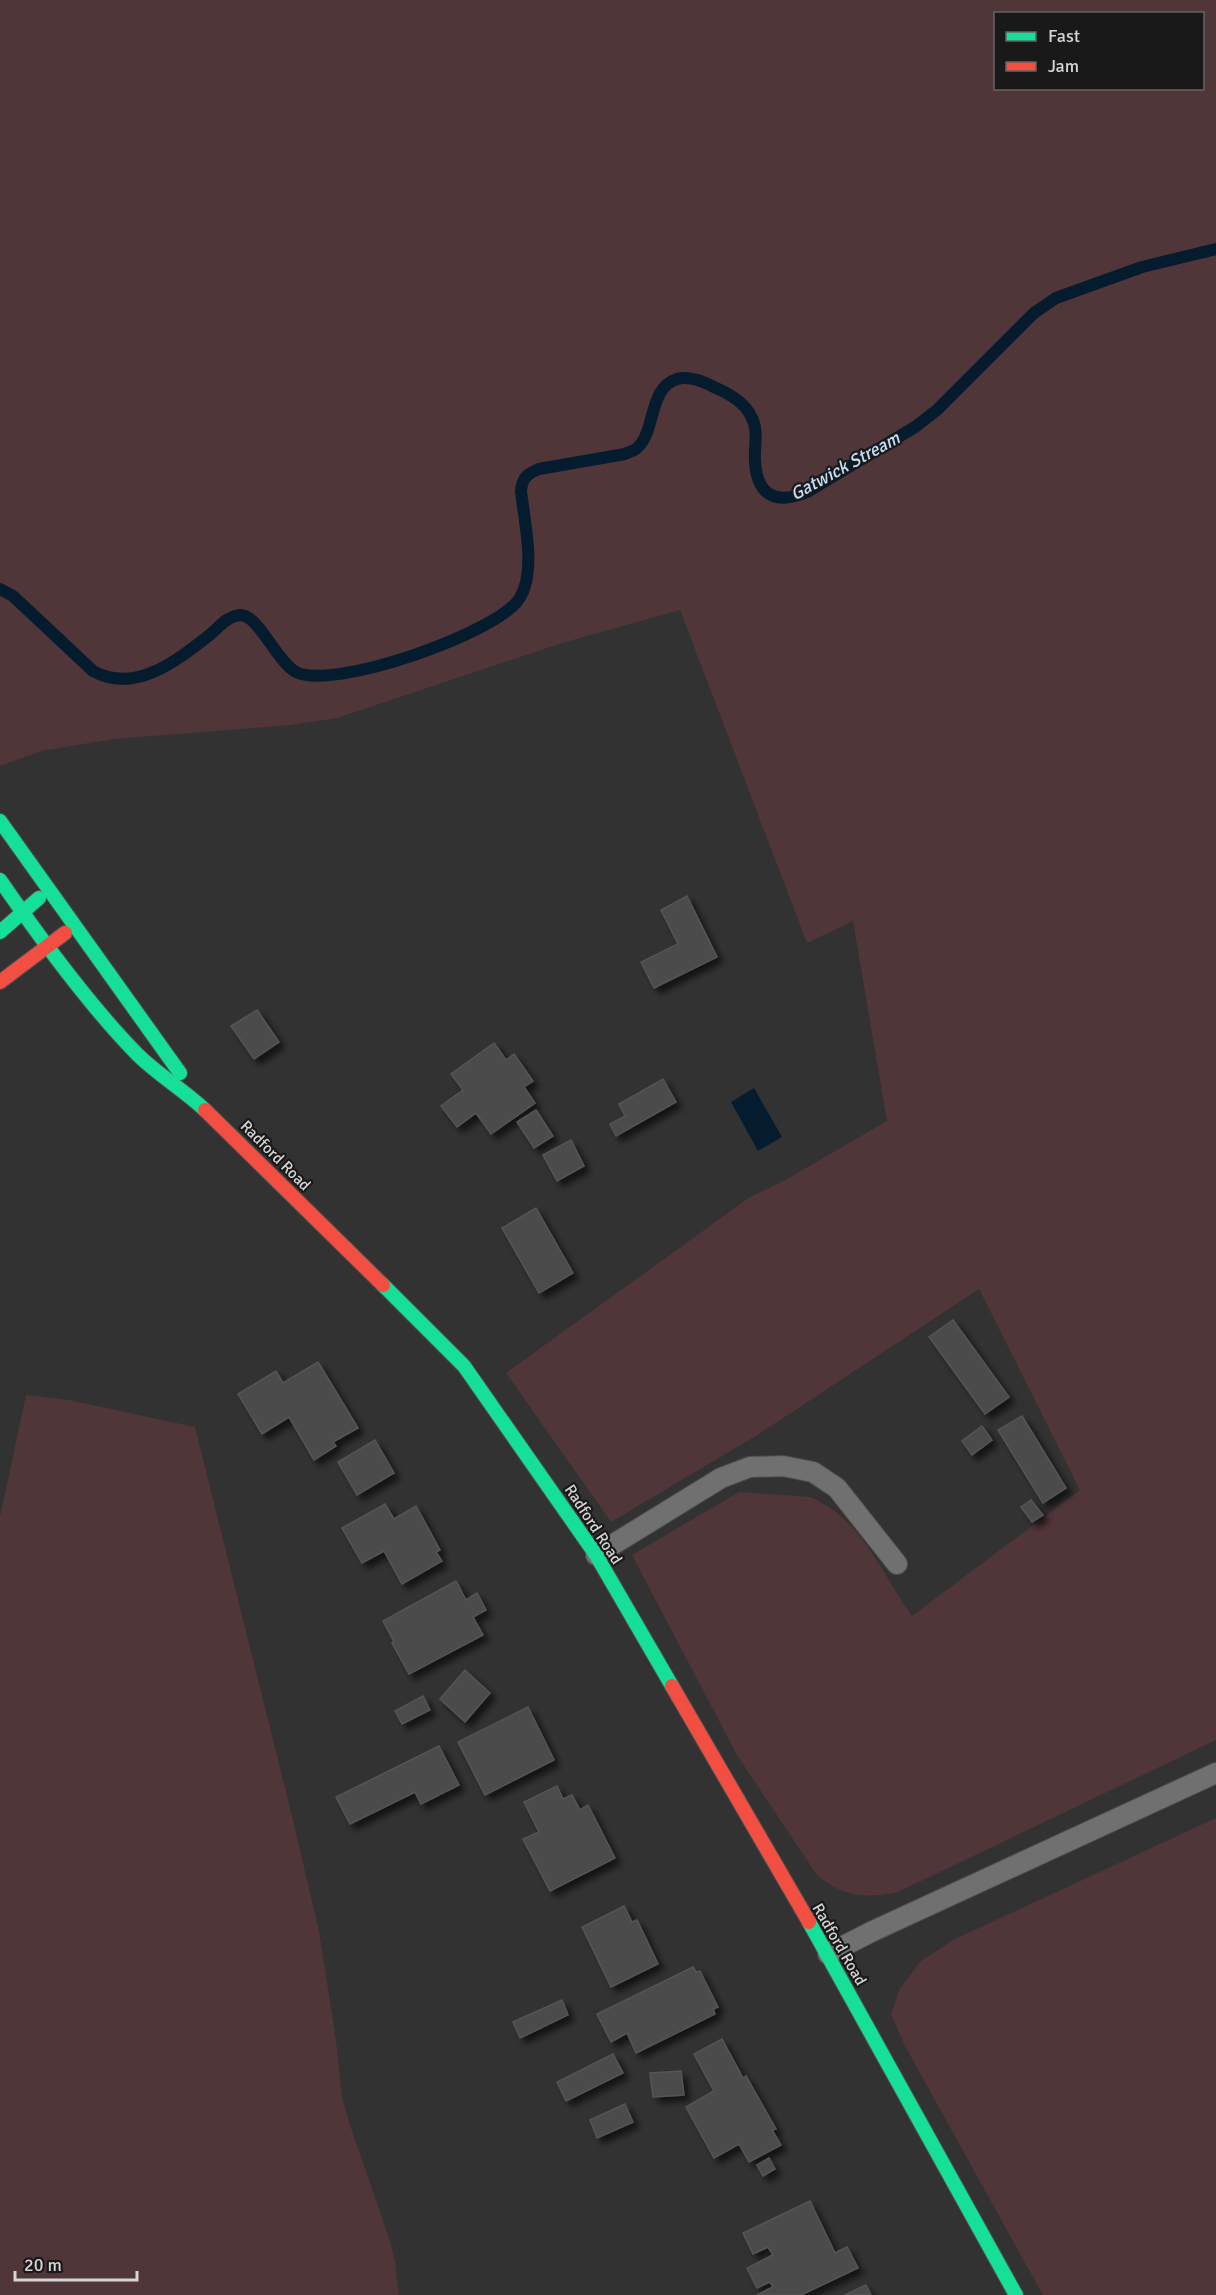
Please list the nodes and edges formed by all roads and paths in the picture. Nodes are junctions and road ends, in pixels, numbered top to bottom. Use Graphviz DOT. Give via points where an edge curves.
graph roads {
  1 [pos="0,821"];
  2 [pos="0,880"];
  3 [pos="49,889"];
  4 [pos="22,912"];
  5 [pos="75,925"];
  6 [pos="0,932"];
  7 [pos="48,946"];
  8 [pos="0,982"];
  9 [pos="230,1132"];
  10 [pos="596,1555"];
  11 [pos="897,1564"];
  12 [pos="1216,1773"];
  13 [pos="828,1954"];
  14 [pos="1016,2295"];
  1 -- 3 [label="street"];
  2 -- 4 [label="street, Radford Road"];
  3 -- 4 [label="street"];
  3 -- 5 [label="street"];
  4 -- 6 [label="street"];
  4 -- 7 [label="street, Radford Road"];
  5 -- 7 [label="street"];
  5 -- 9 [label="street" via="178,1070"];
  7 -- 8 [label="street"];
  7 -- 9 [label="street, Radford Road" via="139,1056"];
  9 -- 10 [label="street, Radford Road" via="464,1366"];
  10 -- 11 [label="lane" via="722,1478 750,1467 783,1466 813,1472 837,1488"];
  10 -- 13 [label="street, Radford Road"];
  12 -- 13 [label="lane"];
  13 -- 14 [label="street, Radford Road"];
}
